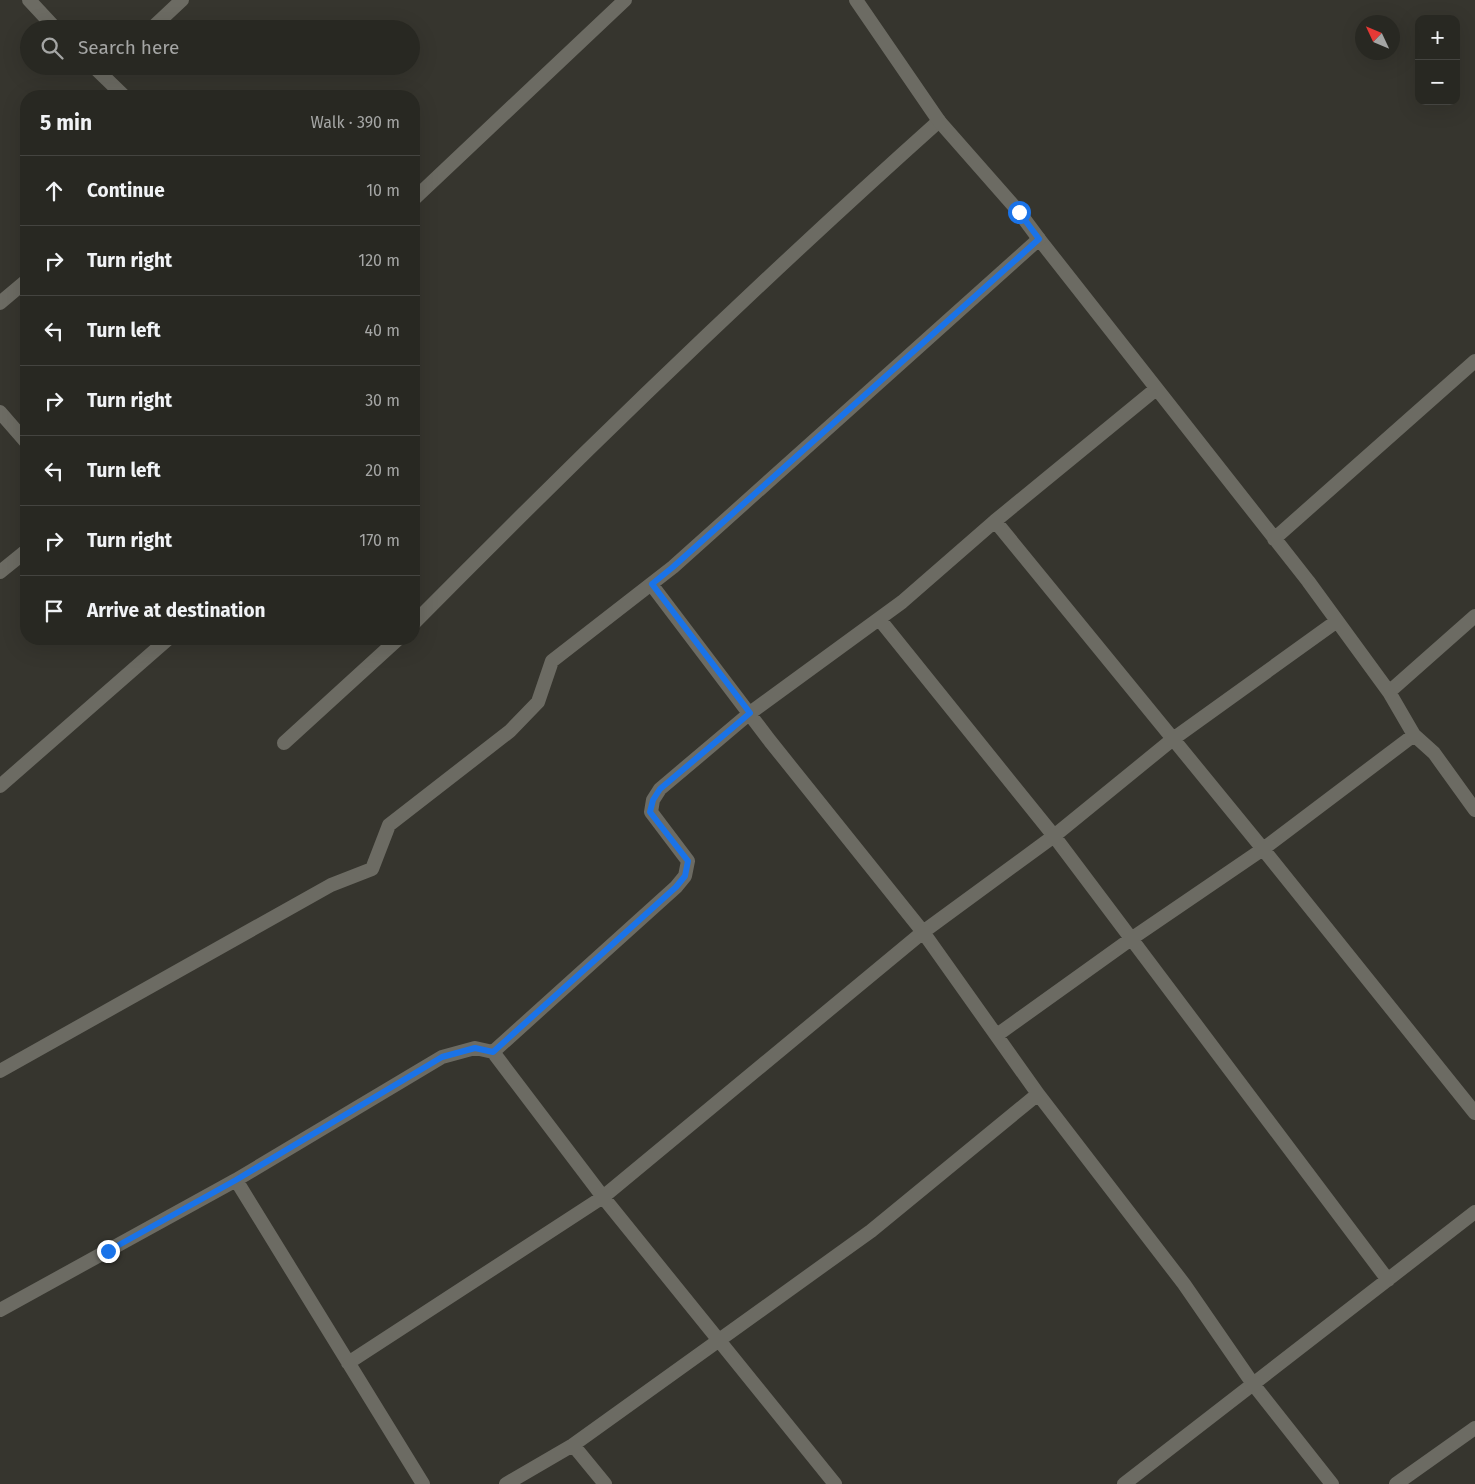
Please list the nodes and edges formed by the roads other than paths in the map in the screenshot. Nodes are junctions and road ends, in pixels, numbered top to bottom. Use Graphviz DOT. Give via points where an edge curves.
graph roads {
  1 [pos="29,0"];
  2 [pos="182,0"];
  3 [pos="625,0"];
  4 [pos="856,0"];
  5 [pos="48,20"];
  6 [pos="161,20"];
  7 [pos="107,75"];
  8 [pos="119,90"];
  9 [pos="939,121"];
  10 [pos="420,193"];
  11 [pos="1039,239"];
  12 [pos="20,286"];
  13 [pos="0,303"];
  14 [pos="1475,361"];
  15 [pos="1156,389"];
  16 [pos="0,412"];
  17 [pos="20,435"];
  18 [pos="994,521"];
  19 [pos="1274,540"];
  20 [pos="20,556"];
  21 [pos="0,572"];
  22 [pos="652,584"];
  23 [pos="1475,616"];
  24 [pos="420,617"];
  25 [pos="880,620"];
  26 [pos="1337,621"];
  27 [pos="161,645"];
  28 [pos="391,645"];
  29 [pos="1388,692"];
  30 [pos="750,713"];
  31 [pos="1414,735"];
  32 [pos="1173,740"];
  33 [pos="284,743"];
  34 [pos="0,786"];
  35 [pos="1475,810"];
  36 [pos="1054,836"];
  37 [pos="1263,849"];
  38 [pos="923,932"];
  39 [pos="1131,939"];
  40 [pos="996,1035"];
  41 [pos="493,1052"];
  42 [pos="1,1069"];
  43 [pos="1038,1094"];
  44 [pos="1475,1113"];
  45 [pos="236,1180"];
  46 [pos="602,1197"];
  47 [pos="1475,1212"];
  48 [pos="1388,1280"];
  49 [pos="0,1310"];
  50 [pos="717,1340"];
  51 [pos="348,1363"];
  52 [pos="1253,1384"];
  53 [pos="1475,1428"];
  54 [pos="573,1445"];
  55 [pos="422,1484"];
  56 [pos="506,1484"];
  57 [pos="605,1484"];
  58 [pos="836,1484"];
  59 [pos="1124,1484"];
  60 [pos="1332,1484"];
  61 [pos="1396,1484"];
  1 -- 5 [label="street"];
  2 -- 6 [label="street"];
  3 -- 10 [label="street"];
  4 -- 9 [label="street"];
  7 -- 8 [label="street"];
  9 -- 11 [label="street"];
  9 -- 24 [label="street" via="800,245 606,430"];
  11 -- 15 [label="street"];
  11 -- 22 [label="street"];
  12 -- 13 [label="street"];
  14 -- 19 [label="street"];
  15 -- 18 [label="street"];
  15 -- 19 [label="street"];
  16 -- 17 [label="street"];
  18 -- 25 [label="street"];
  18 -- 32 [label="street"];
  19 -- 26 [label="street"];
  20 -- 21 [label="street"];
  22 -- 30 [label="street"];
  22 -- 42 [label="street" via="552,661 538,702 510,731 389,825 372,869 331,885"];
  23 -- 29 [label="street"];
  25 -- 30 [label="street"];
  25 -- 36 [label="street"];
  26 -- 29 [label="street"];
  26 -- 32 [label="street"];
  27 -- 34 [label="street"];
  28 -- 33 [label="street"];
  29 -- 31 [label="street"];
  30 -- 38 [label="street"];
  30 -- 41 [label="street" via="660,789 653,800 650,812 688,861 685,876"];
  31 -- 35 [label="street" via="1434,753"];
  31 -- 37 [label="street"];
  32 -- 36 [label="street"];
  32 -- 37 [label="street"];
  36 -- 38 [label="street"];
  36 -- 39 [label="street"];
  37 -- 39 [label="street"];
  37 -- 44 [label="street"];
  38 -- 40 [label="street"];
  38 -- 46 [label="street"];
  39 -- 40 [label="street"];
  39 -- 48 [label="street"];
  40 -- 43 [label="street"];
  41 -- 45 [label="street" via="475,1048 442,1057"];
  41 -- 46 [label="street"];
  43 -- 50 [label="street" via="871,1231"];
  43 -- 52 [label="street" via="1184,1284"];
  45 -- 49 [label="street"];
  45 -- 51 [label="street"];
  46 -- 50 [label="street"];
  46 -- 51 [label="street"];
  47 -- 48 [label="street"];
  48 -- 52 [label="street"];
  50 -- 54 [label="street"];
  50 -- 58 [label="street"];
  51 -- 55 [label="street"];
  52 -- 59 [label="street"];
  52 -- 60 [label="street"];
  53 -- 61 [label="street"];
  54 -- 56 [label="street"];
  54 -- 57 [label="street"];
}
